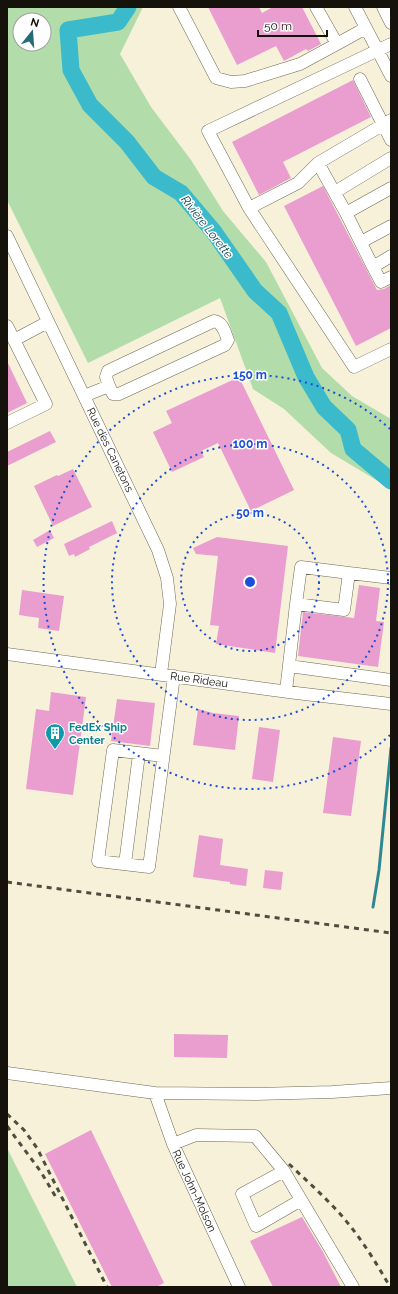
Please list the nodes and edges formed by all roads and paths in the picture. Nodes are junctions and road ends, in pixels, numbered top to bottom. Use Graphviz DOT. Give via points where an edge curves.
graph roads {
  1 [pos="179,7"];
  2 [pos="316,7"];
  3 [pos="355,7"];
  4 [pos="383,7"];
  5 [pos="391,23"];
  6 [pos="366,28"];
  7 [pos="337,44"];
  8 [pos="391,44"];
  9 [pos="378,51"];
  10 [pos="307,60"];
  11 [pos="391,76"];
  12 [pos="360,79"];
  13 [pos="316,80"];
  14 [pos="387,122"];
  15 [pos="391,140"];
  16 [pos="391,158"];
  17 [pos="318,163"];
  18 [pos="391,188"];
  19 [pos="335,192"];
  20 [pos="249,208"];
  21 [pos="346,213"];
  22 [pos="391,226"];
  23 [pos="7,236"];
  24 [pos="361,242"];
  25 [pos="391,256"];
  26 [pos="373,267"];
  27 [pos="391,277"];
  28 [pos="48,322"];
  29 [pos="7,326"];
  30 [pos="14,340"];
  31 [pos="391,350"];
  32 [pos="109,386"];
  33 [pos="84,396"];
  34 [pos="7,423"];
  35 [pos="349,573"];
  36 [pos="391,578"];
  37 [pos="296,604"];
  38 [pos="7,654"];
  39 [pos="289,666"];
  40 [pos="161,674"];
  41 [pos="174,676"];
  42 [pos="391,680"];
  43 [pos="286,692"];
  44 [pos="391,704"];
  45 [pos="139,754"];
  46 [pos="163,756"];
  47 [pos="125,864"];
  48 [pos="7,1073"];
  49 [pos="391,1088"];
  50 [pos="155,1093"];
  51 [pos="173,1144"];
  52 [pos="284,1171"];
  53 [pos="301,1200"];
  54 [pos="238,1286"];
  55 [pos="353,1287"];
  1 -- 10 [label="street" via="216,78 231,82 245,81"];
  2 -- 7 [label="street"];
  3 -- 6 [label="street"];
  4 -- 5 [label="street"];
  6 -- 7 [label="street"];
  6 -- 9 [label="street"];
  7 -- 10 [label="street"];
  8 -- 9 [label="street"];
  9 -- 11 [label="street"];
  9 -- 13 [label="street"];
  10 -- 13 [label="street"];
  12 -- 14 [label="street"];
  13 -- 20 [label="street" via="208,131"];
  14 -- 15 [label="street"];
  14 -- 17 [label="street"];
  16 -- 19 [label="street"];
  17 -- 19 [label="street"];
  17 -- 20 [label="street" via="298,183"];
  18 -- 21 [label="street"];
  19 -- 21 [label="street"];
  20 -- 31 [label="street" via="354,367"];
  21 -- 24 [label="street"];
  22 -- 24 [label="street"];
  23 -- 28 [label="street, Rue des Canetons"];
  24 -- 26 [label="street"];
  25 -- 26 [label="street"];
  26 -- 27 [label="street" via="381,282"];
  28 -- 30 [label="street"];
  28 -- 33 [label="street, Rue des Canetons"];
  29 -- 30 [label="street"];
  30 -- 34 [label="street" via="46,404"];
  32 -- 32 [label="street" via="106,377 108,371 214,321 221,324 228,340 225,345 119,394 113,394"];
  32 -- 33 [label="street"];
  33 -- 40 [label="street, Rue des Canetons" via="158,550 167,578 170,614"];
  35 -- 36 [label="street"];
  35 -- 37 [label="street" via="344,610"];
  35 -- 37 [label="street" via="301,567"];
  37 -- 39 [label="street"];
  38 -- 40 [label="street, Rue Rideau"];
  39 -- 42 [label="street"];
  39 -- 43 [label="street"];
  40 -- 41 [label="street, Rue Rideau"];
  41 -- 43 [label="street, Rue Rideau"];
  41 -- 46 [label="street"];
  43 -- 44 [label="street, Rue Rideau"];
  45 -- 46 [label="street"];
  45 -- 47 [label="street"];
  45 -- 47 [label="street" via="113,750 98,861"];
  46 -- 47 [label="street" via="149,867"];
  48 -- 50 [label="street"];
  49 -- 50 [label="street" via="256,1094"];
  50 -- 51 [label="street, Rue John-Molson"];
  51 -- 52 [label="street" via="196,1135 255,1136"];
  51 -- 54 [label="street, Rue John-Molson"];
  52 -- 53 [label="street"];
  52 -- 53 [label="street" via="242,1194 256,1226"];
  53 -- 55 [label="street"];
}
